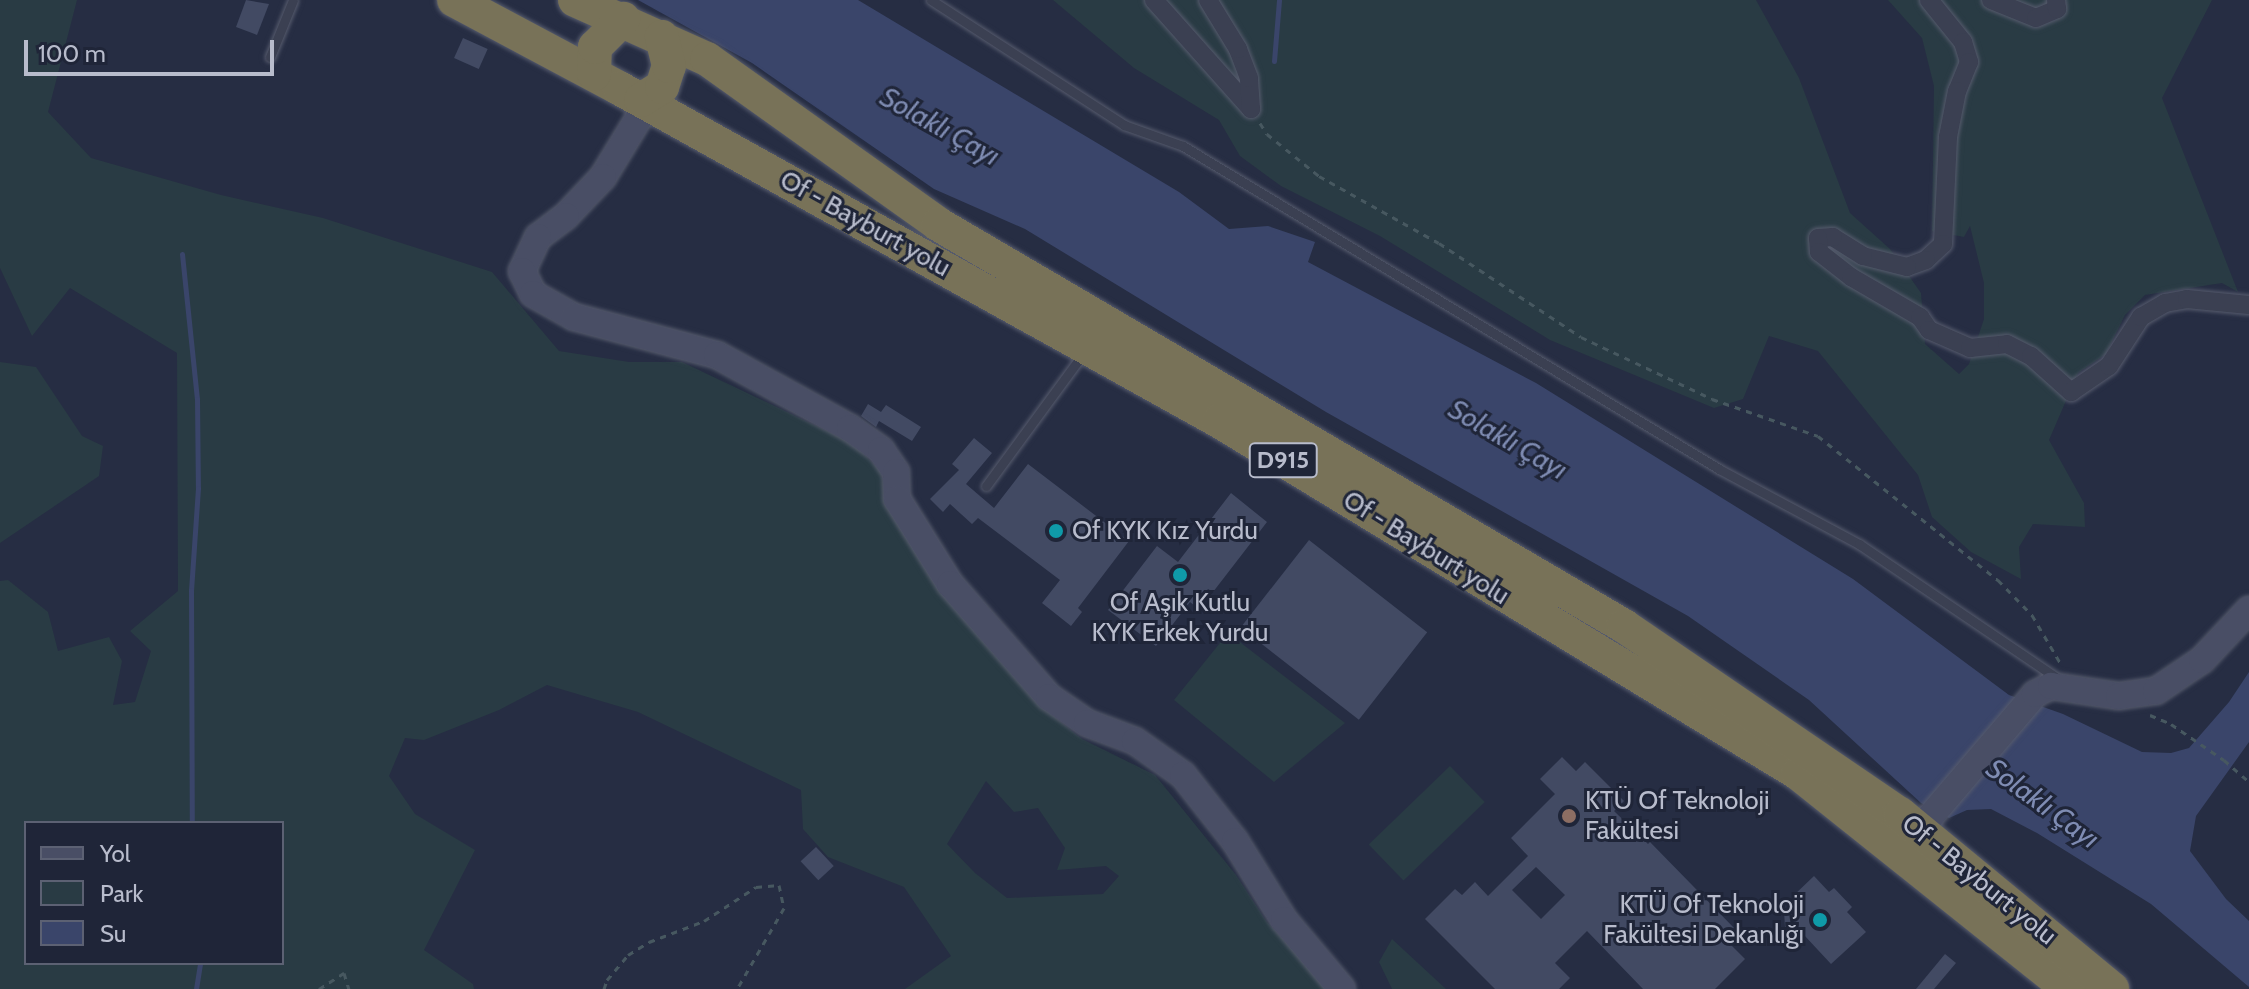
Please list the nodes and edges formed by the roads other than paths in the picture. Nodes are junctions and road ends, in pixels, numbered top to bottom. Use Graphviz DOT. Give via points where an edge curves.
graph roads {
  1 [pos="293,0"];
  2 [pos="454,0"];
  3 [pos="575,0"];
  4 [pos="931,0"];
  5 [pos="1154,0"];
  6 [pos="1208,0"];
  7 [pos="1929,0"];
  8 [pos="1991,0"];
  9 [pos="2056,0"];
  10 [pos="623,19"];
  11 [pos="662,37"];
  12 [pos="270,57"];
  13 [pos="594,74"];
  14 [pos="645,102"];
  15 [pos="2249,305"];
  16 [pos="1088,348"];
  17 [pos="986,486"];
  18 [pos="2249,610"];
  19 [pos="2069,686"];
  20 [pos="1924,824"];
  21 [pos="1342,989"];
  22 [pos="2069,989"];
  23 [pos="2112,989"];
  1 -- 12 [label="lane"];
  2 -- 13 [label="highway, Of - Bayburt yolu / D915"];
  3 -- 10 [label="highway, Of - Bayburt yolu / D915"];
  4 -- 19 [label="lane" via="1124,125 1183,146 1719,469 1859,544"];
  5 -- 6 [label="street" via="1251,109 1249,78 1238,49"];
  7 -- 15 [label="street" via="1963,42 1969,62 1948,137 1943,244 1926,260 1907,267 1863,256 1833,237 1818,238 1819,252 1920,317 1929,330 1970,348 2007,344 2031,356 2071,392 2109,366 2141,317 2165,303 2187,299"];
  8 -- 9 [label="street" via="2036,18 2057,9"];
  10 -- 11 [label="highway, Of - Bayburt yolu / D915"];
  10 -- 13 [label="highway" via="595,47"];
  11 -- 14 [label="highway" via="669,66 662,87"];
  11 -- 20 [label="highway, Of - Bayburt yolu / D915" via="707,59 938,224 1624,626"];
  13 -- 14 [label="highway, Of - Bayburt yolu / D915"];
  14 -- 16 [label="highway, Of - Bayburt yolu / D915"];
  14 -- 21 [label="street" via="603,177 538,237 522,271 533,294 574,317 717,355 881,450 896,472 897,499 950,584 1049,697 1087,723 1135,741 1183,775 1235,841 1284,920"];
  16 -- 17 [label="lane"];
  16 -- 22 [label="highway, Of - Bayburt yolu / D915" via="1219,421 1798,773"];
  18 -- 19 [label="street" via="2202,660 2156,691 2119,696"];
  19 -- 20 [label="street" via="2051,686 2035,694"];
  20 -- 23 [label="highway, Of - Bayburt yolu / D915"];
}
